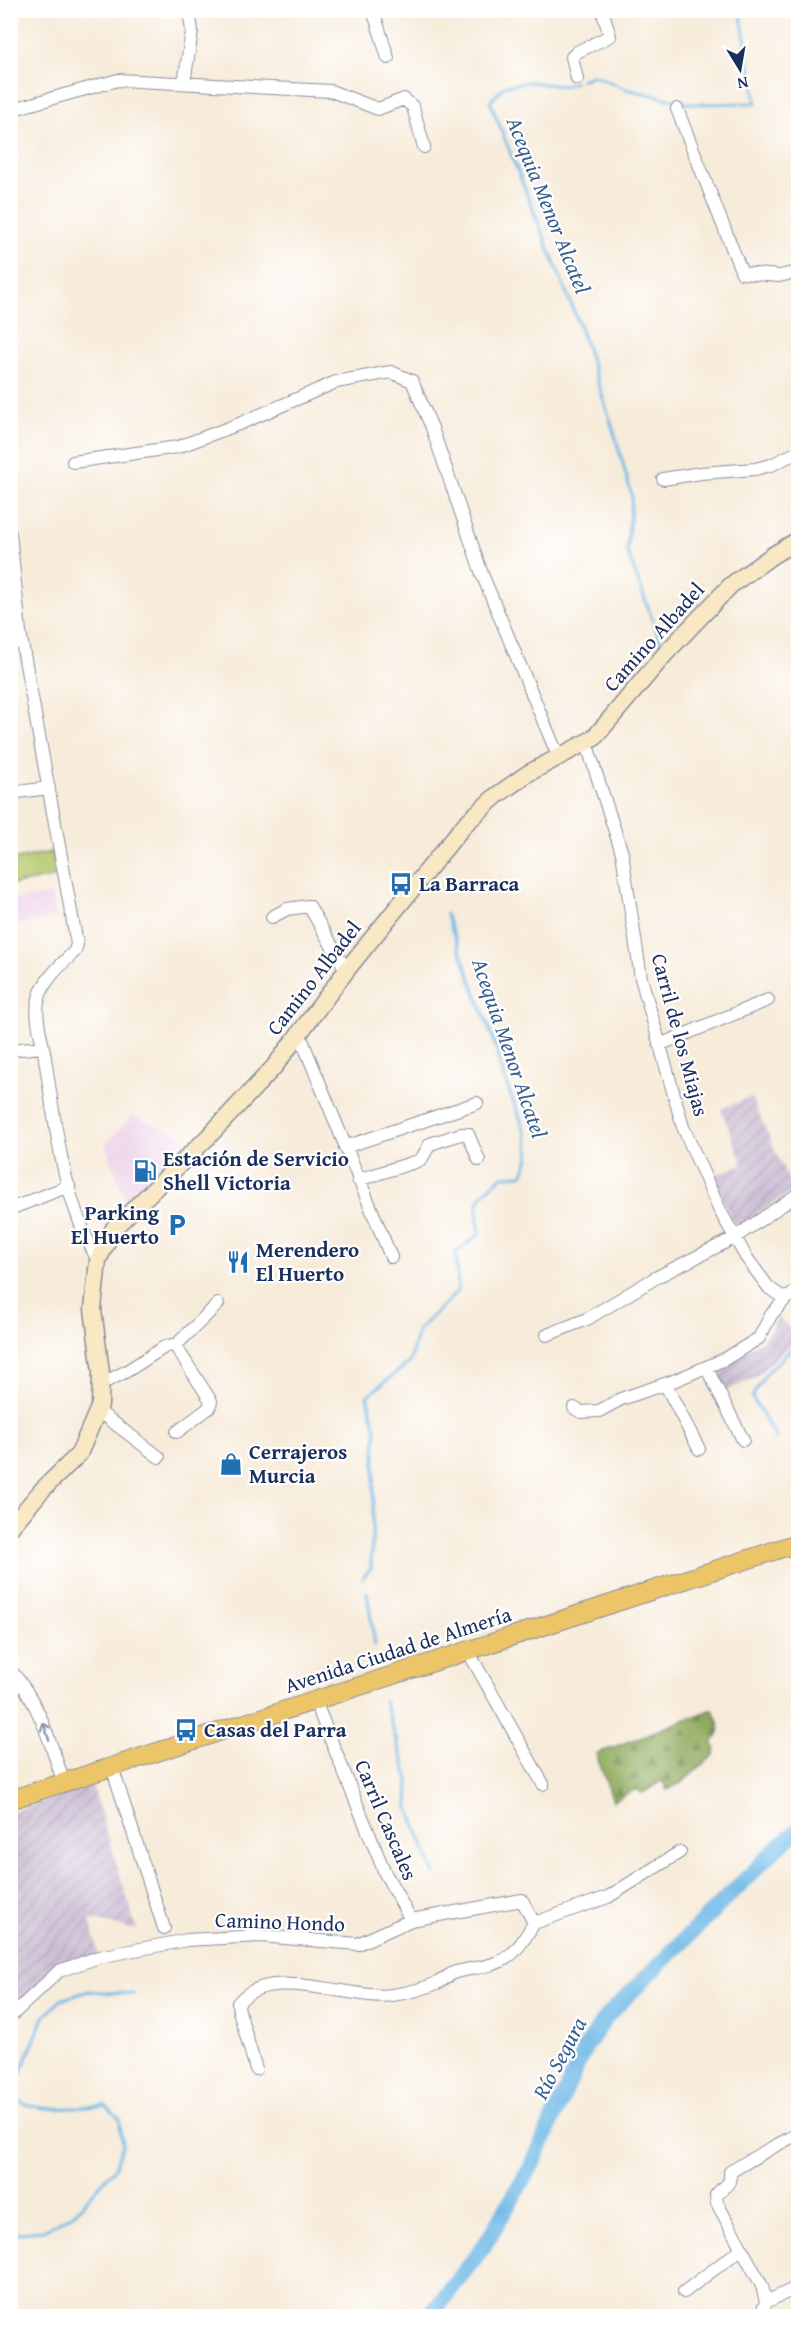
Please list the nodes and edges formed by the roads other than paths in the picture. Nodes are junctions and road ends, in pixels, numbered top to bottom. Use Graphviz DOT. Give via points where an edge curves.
graph roads {
  1 [pos="189,10"];
  2 [pos="373,10"];
  3 [pos="602,10"];
  4 [pos="388,58"];
  5 [pos="577,79"];
  6 [pos="184,83"];
  7 [pos="677,109"];
  8 [pos="10,110"];
  9 [pos="424,147"];
  10 [pos="798,272"];
  11 [pos="798,452"];
  12 [pos="74,462"];
  13 [pos="663,479"];
  14 [pos="10,534"];
  15 [pos="798,540"];
  16 [pos="14,602"];
  17 [pos="586,742"];
  18 [pos="558,756"];
  19 [pos="49,788"];
  20 [pos="10,793"];
  21 [pos="272,917"];
  22 [pos="346,970"];
  23 [pos="768,1000"];
  24 [pos="299,1033"];
  25 [pos="659,1045"];
  26 [pos="43,1047"];
  27 [pos="10,1050"];
  28 [pos="477,1103"];
  29 [pos="345,1147"];
  30 [pos="479,1160"];
  31 [pos="358,1180"];
  32 [pos="69,1186"];
  33 [pos="798,1194"];
  34 [pos="10,1209"];
  35 [pos="734,1238"];
  36 [pos="391,1257"];
  37 [pos="98,1260"];
  38 [pos="798,1290"];
  39 [pos="787,1297"];
  40 [pos="218,1304"];
  41 [pos="547,1335"];
  42 [pos="175,1346"];
  43 [pos="706,1367"];
  44 [pos="100,1384"];
  45 [pos="665,1384"];
  46 [pos="574,1408"];
  47 [pos="98,1411"];
  48 [pos="177,1432"];
  49 [pos="743,1440"];
  50 [pos="699,1449"];
  51 [pos="159,1457"];
  52 [pos="10,1528"];
  53 [pos="798,1543"];
  54 [pos="468,1651"];
  55 [pos="10,1670"];
  56 [pos="315,1701"];
  57 [pos="112,1767"];
  58 [pos="64,1783"];
  59 [pos="543,1784"];
  60 [pos="10,1800"];
  61 [pos="680,1852"];
  62 [pos="411,1920"];
  63 [pos="534,1923"];
  64 [pos="164,1928"];
  65 [pos="10,2017"];
  66 [pos="256,2069"];
  67 [pos="798,2134"];
  68 [pos="741,2249"];
  69 [pos="798,2287"];
  70 [pos="684,2292"];
  71 [pos="766,2302"];
  72 [pos="760,2316"];
  1 -- 6 [label="street" via="192,31"];
  2 -- 4 [label="street"];
  3 -- 5 [label="street" via="610,36 572,57"];
  6 -- 8 [label="street" via="118,80"];
  6 -- 9 [label="street" via="331,91 378,109 404,99 413,107"];
  7 -- 10 [label="street" via="742,273 779,276"];
  11 -- 13 [label="street" via="755,469"];
  12 -- 18 [label="street" via="177,447 336,382 391,372 412,381 482,574"];
  14 -- 16 [label="street"];
  15 -- 17 [label="main road, Camino Albadel" via="731,585 665,654 614,717"];
  16 -- 19 [label="street"];
  17 -- 18 [label="main road, Camino Albadel"];
  17 -- 25 [label="street, Carril de los Miajas" via="622,853 641,978"];
  18 -- 22 [label="main road, Camino Albadel" via="496,796 465,824"];
  19 -- 20 [label="street"];
  19 -- 26 [label="street" via="77,944 45,983 38,999"];
  21 -- 22 [label="street" via="287,909 309,906"];
  22 -- 24 [label="main road, Camino Albadel"];
  23 -- 25 [label="street"];
  24 -- 29 [label="street"];
  24 -- 37 [label="main road, Camino Albadel" via="274,1067 209,1136 114,1228"];
  25 -- 35 [label="street, Carril de los Miajas" via="683,1127"];
  26 -- 27 [label="street"];
  26 -- 32 [label="street"];
  28 -- 29 [label="street"];
  29 -- 31 [label="street"];
  30 -- 31 [label="street" via="468,1134 461,1134 430,1144 421,1160"];
  31 -- 36 [label="street"];
  32 -- 34 [label="street"];
  32 -- 37 [label="street" via="82,1230"];
  33 -- 35 [label="street"];
  35 -- 39 [label="street, Carril de los Miajas" via="769,1288"];
  35 -- 41 [label="street" via="657,1277 587,1319"];
  37 -- 44 [label="main road, Camino Albadel" via="93,1308"];
  38 -- 39 [label="street"];
  39 -- 43 [label="street" via="759,1338"];
  40 -- 42 [label="street"];
  42 -- 44 [label="street" via="166,1346"];
  42 -- 48 [label="street" via="211,1401 209,1408"];
  43 -- 45 [label="street"];
  43 -- 49 [label="street"];
  44 -- 47 [label="main road, Camino Albadel"];
  45 -- 46 [label="street" via="599,1411 580,1412"];
  45 -- 50 [label="street"];
  47 -- 51 [label="street"];
  47 -- 52 [label="main road, Camino Albadel" via="79,1454"];
  53 -- 54 [label="main road, Avenida Ciudad de Almería"];
  54 -- 56 [label="main road, Avenida Ciudad de Almería"];
  54 -- 59 [label="street"];
  58 -- 55 [label="street, one-way" via="38,1708"];
  56 -- 57 [label="main road, Avenida Ciudad de Almería"];
  56 -- 62 [label="street, Carril Cascales" via="385,1873"];
  57 -- 58 [label="main road, Avenida Ciudad de Almería"];
  57 -- 64 [label="street"];
  58 -- 60 [label="main road, Avenida Ciudad de Almería"];
  61 -- 63 [label="street" via="608,1897"];
  62 -- 63 [label="street, Camino Hondo" via="522,1900"];
  62 -- 65 [label="street, Camino Hondo" via="357,1944 260,1936 187,1940 99,1957 59,1971"];
  63 -- 66 [label="street" via="523,1942 505,1959 453,1973 414,1990 367,1995 308,1985 256,1988 238,2003"];
  67 -- 68 [label="street" via="730,2172 731,2180 716,2195"];
  68 -- 70 [label="street"];
  68 -- 71 [label="street" via="762,2286"];
  69 -- 71 [label="street"];
  71 -- 72 [label="street"];
}
